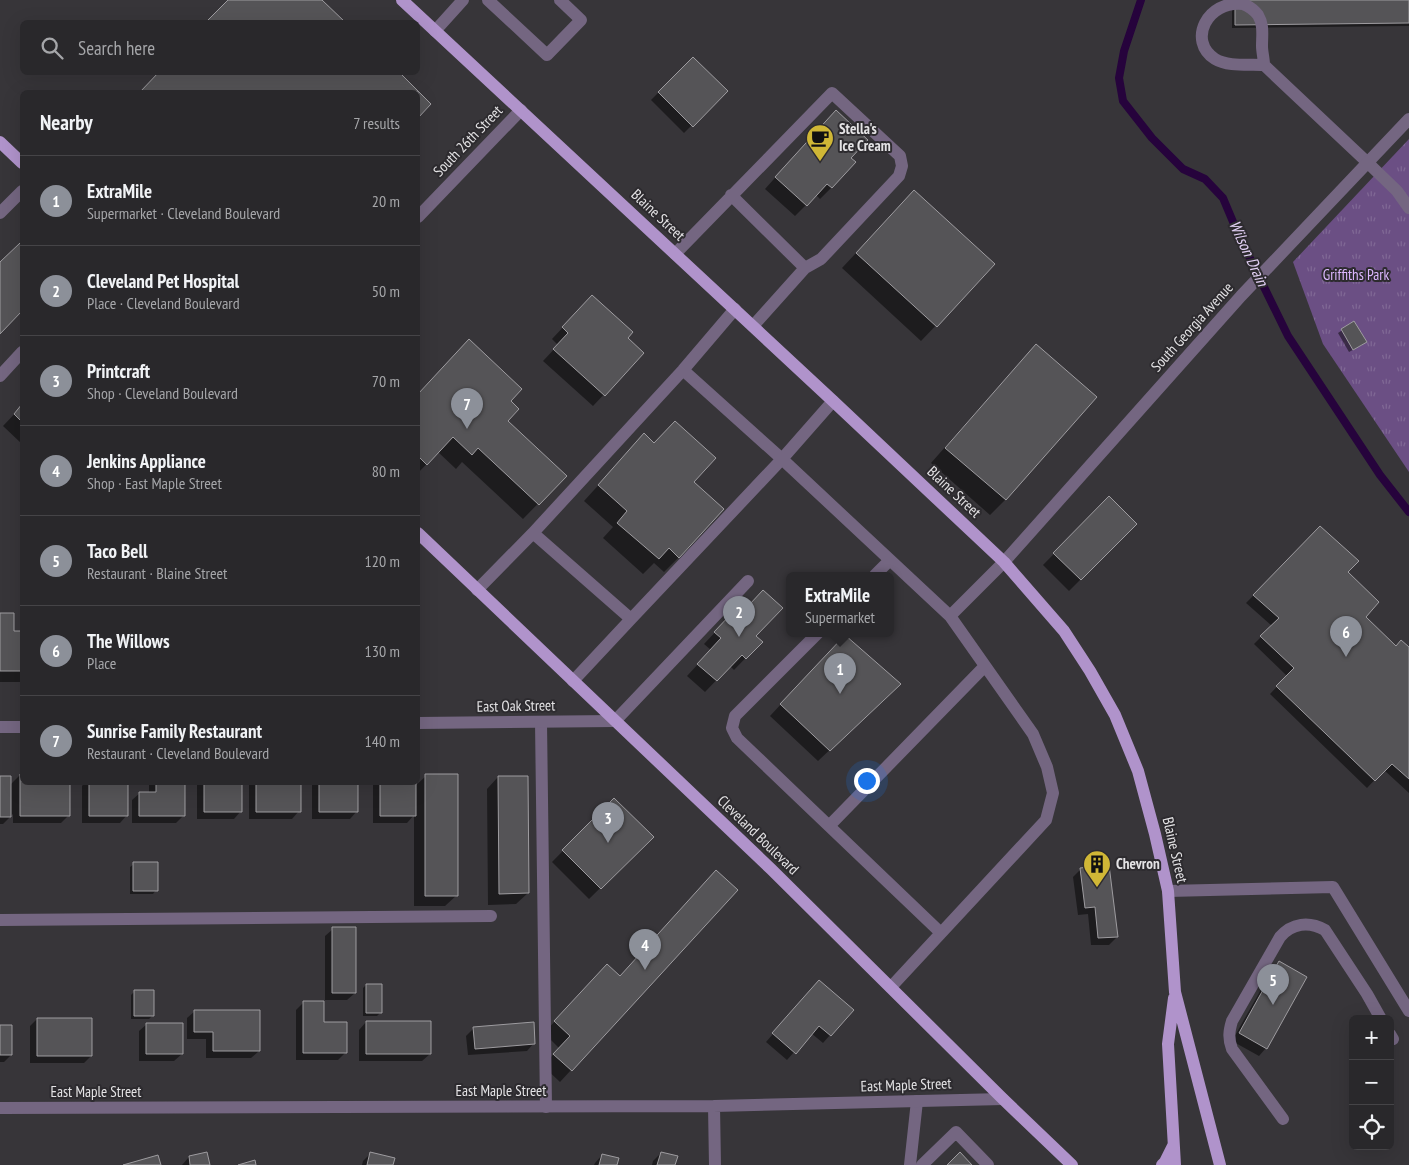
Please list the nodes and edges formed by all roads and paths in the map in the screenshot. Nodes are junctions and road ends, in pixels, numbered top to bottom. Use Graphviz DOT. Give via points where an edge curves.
graph roads {
  1 [pos="402,0"];
  2 [pos="463,0"];
  3 [pos="488,0"];
  4 [pos="560,0"];
  5 [pos="435,31"];
  6 [pos="1264,65"];
  7 [pos="521,110"];
  8 [pos="1409,119"];
  9 [pos="0,142"];
  10 [pos="20,161"];
  11 [pos="1368,163"];
  12 [pos="20,193"];
  13 [pos="732,195"];
  14 [pos="1409,208"];
  15 [pos="0,212"];
  16 [pos="420,215"];
  17 [pos="675,254"];
  18 [pos="805,268"];
  19 [pos="735,309"];
  20 [pos="753,326"];
  21 [pos="20,354"];
  22 [pos="683,370"];
  23 [pos="0,376"];
  24 [pos="833,401"];
  25 [pos="782,459"];
  26 [pos="533,533"];
  27 [pos="420,535"];
  28 [pos="890,560"];
  29 [pos="1004,562"];
  30 [pos="878,572"];
  31 [pos="748,581"];
  32 [pos="477,590"];
  33 [pos="950,616"];
  34 [pos="631,619"];
  35 [pos="814,637"];
  36 [pos="985,666"];
  37 [pos="573,681"];
  38 [pos="615,721"];
  39 [pos="541,722"];
  40 [pos="420,723"];
  41 [pos="0,727"];
  42 [pos="20,727"];
  43 [pos="829,826"];
  44 [pos="1168,891"];
  45 [pos="491,916"];
  46 [pos="0,920"];
  47 [pos="941,933"];
  48 [pos="891,987"];
  49 [pos="1175,992"];
  50 [pos="1409,1012"];
  51 [pos="1379,1015"];
  52 [pos="1003,1099"];
  53 [pos="917,1101"];
  54 [pos="714,1106"];
  55 [pos="546,1107"];
  56 [pos="0,1108"];
  57 [pos="1283,1119"];
  58 [pos="1174,1144"];
  59 [pos="715,1165"];
  60 [pos="910,1165"];
  61 [pos="922,1165"];
  62 [pos="988,1165"];
  63 [pos="1072,1165"];
  64 [pos="1162,1165"];
  65 [pos="1175,1165"];
  66 [pos="1220,1165"];
  1 -- 5 [label="main road, Blaine Street"];
  2 -- 5 [label="street"];
  3 -- 4 [label="street" via="547,55 581,20"];
  5 -- 7 [label="main road, Blaine Street"];
  6 -- 6 [label="street" via="1263,30 1258,16 1249,6 1223,3 1211,11 1203,24 1201,38 1206,52 1216,60 1231,64"];
  6 -- 11 [label="street"];
  7 -- 16 [label="street, South 26th Street"];
  7 -- 17 [label="main road, Blaine Street"];
  8 -- 11 [label="street, South Georgia Avenue"];
  9 -- 10 [label="main road"];
  11 -- 14 [label="street" via="1397,191"];
  11 -- 29 [label="street, South Georgia Avenue" via="1241,296"];
  12 -- 15 [label="street"];
  13 -- 17 [label="street"];
  13 -- 18 [label="street"];
  13 -- 18 [label="street" via="832,94 900,156 899,176 821,259"];
  17 -- 19 [label="main road, Blaine Street"];
  18 -- 20 [label="street"];
  19 -- 20 [label="main road, Blaine Street"];
  19 -- 22 [label="street"];
  20 -- 24 [label="main road, Blaine Street"];
  21 -- 23 [label="street"];
  22 -- 25 [label="street"];
  22 -- 26 [label="street"];
  24 -- 25 [label="street"];
  24 -- 29 [label="main road, Blaine Street"];
  25 -- 28 [label="street"];
  25 -- 34 [label="street"];
  26 -- 32 [label="street"];
  26 -- 34 [label="street"];
  27 -- 32 [label="main road, Cleveland Boulevard"];
  28 -- 30 [label="street"];
  28 -- 33 [label="street"];
  29 -- 33 [label="street, South Georgia Avenue"];
  29 -- 44 [label="main road, Blaine Street" via="1064,631 1115,715 1138,771"];
  31 -- 38 [label="street"];
  32 -- 37 [label="main road, Cleveland Boulevard"];
  33 -- 36 [label="street"];
  34 -- 37 [label="street"];
  35 -- 43 [label="street" via="735,716 732,728 737,738"];
  36 -- 43 [label="street"];
  36 -- 47 [label="street" via="1033,734 1047,766 1053,793 1046,820"];
  37 -- 38 [label="main road, Cleveland Boulevard"];
  38 -- 39 [label="street, East Oak Street"];
  38 -- 48 [label="main road, Cleveland Boulevard"];
  39 -- 40 [label="street, East Oak Street"];
  39 -- 55 [label="street"];
  41 -- 42 [label="street"];
  43 -- 47 [label="street"];
  44 -- 49 [label="main road, Blaine Street"];
  44 -- 50 [label="street" via="1333,887"];
  45 -- 46 [label="street"];
  47 -- 48 [label="street"];
  48 -- 52 [label="main road, Cleveland Boulevard"];
  49 -- 58 [label="main road" via="1168,1044"];
  49 -- 66 [label="main road, Blaine Street"];
  51 -- 57 [label="street" via="1325,930 1307,924 1286,930 1229,1031 1232,1048"];
  52 -- 53 [label="street, East Maple Street"];
  52 -- 63 [label="main road, Cleveland Boulevard"];
  53 -- 54 [label="street, East Maple Street"];
  53 -- 60 [label="street"];
  54 -- 55 [label="street, East Maple Street"];
  54 -- 59 [label="street"];
  55 -- 56 [label="street, East Maple Street"];
  58 -- 64 [label="main road"];
  58 -- 65 [label="main road"];
  61 -- 62 [label="street" via="956,1132"];
}
